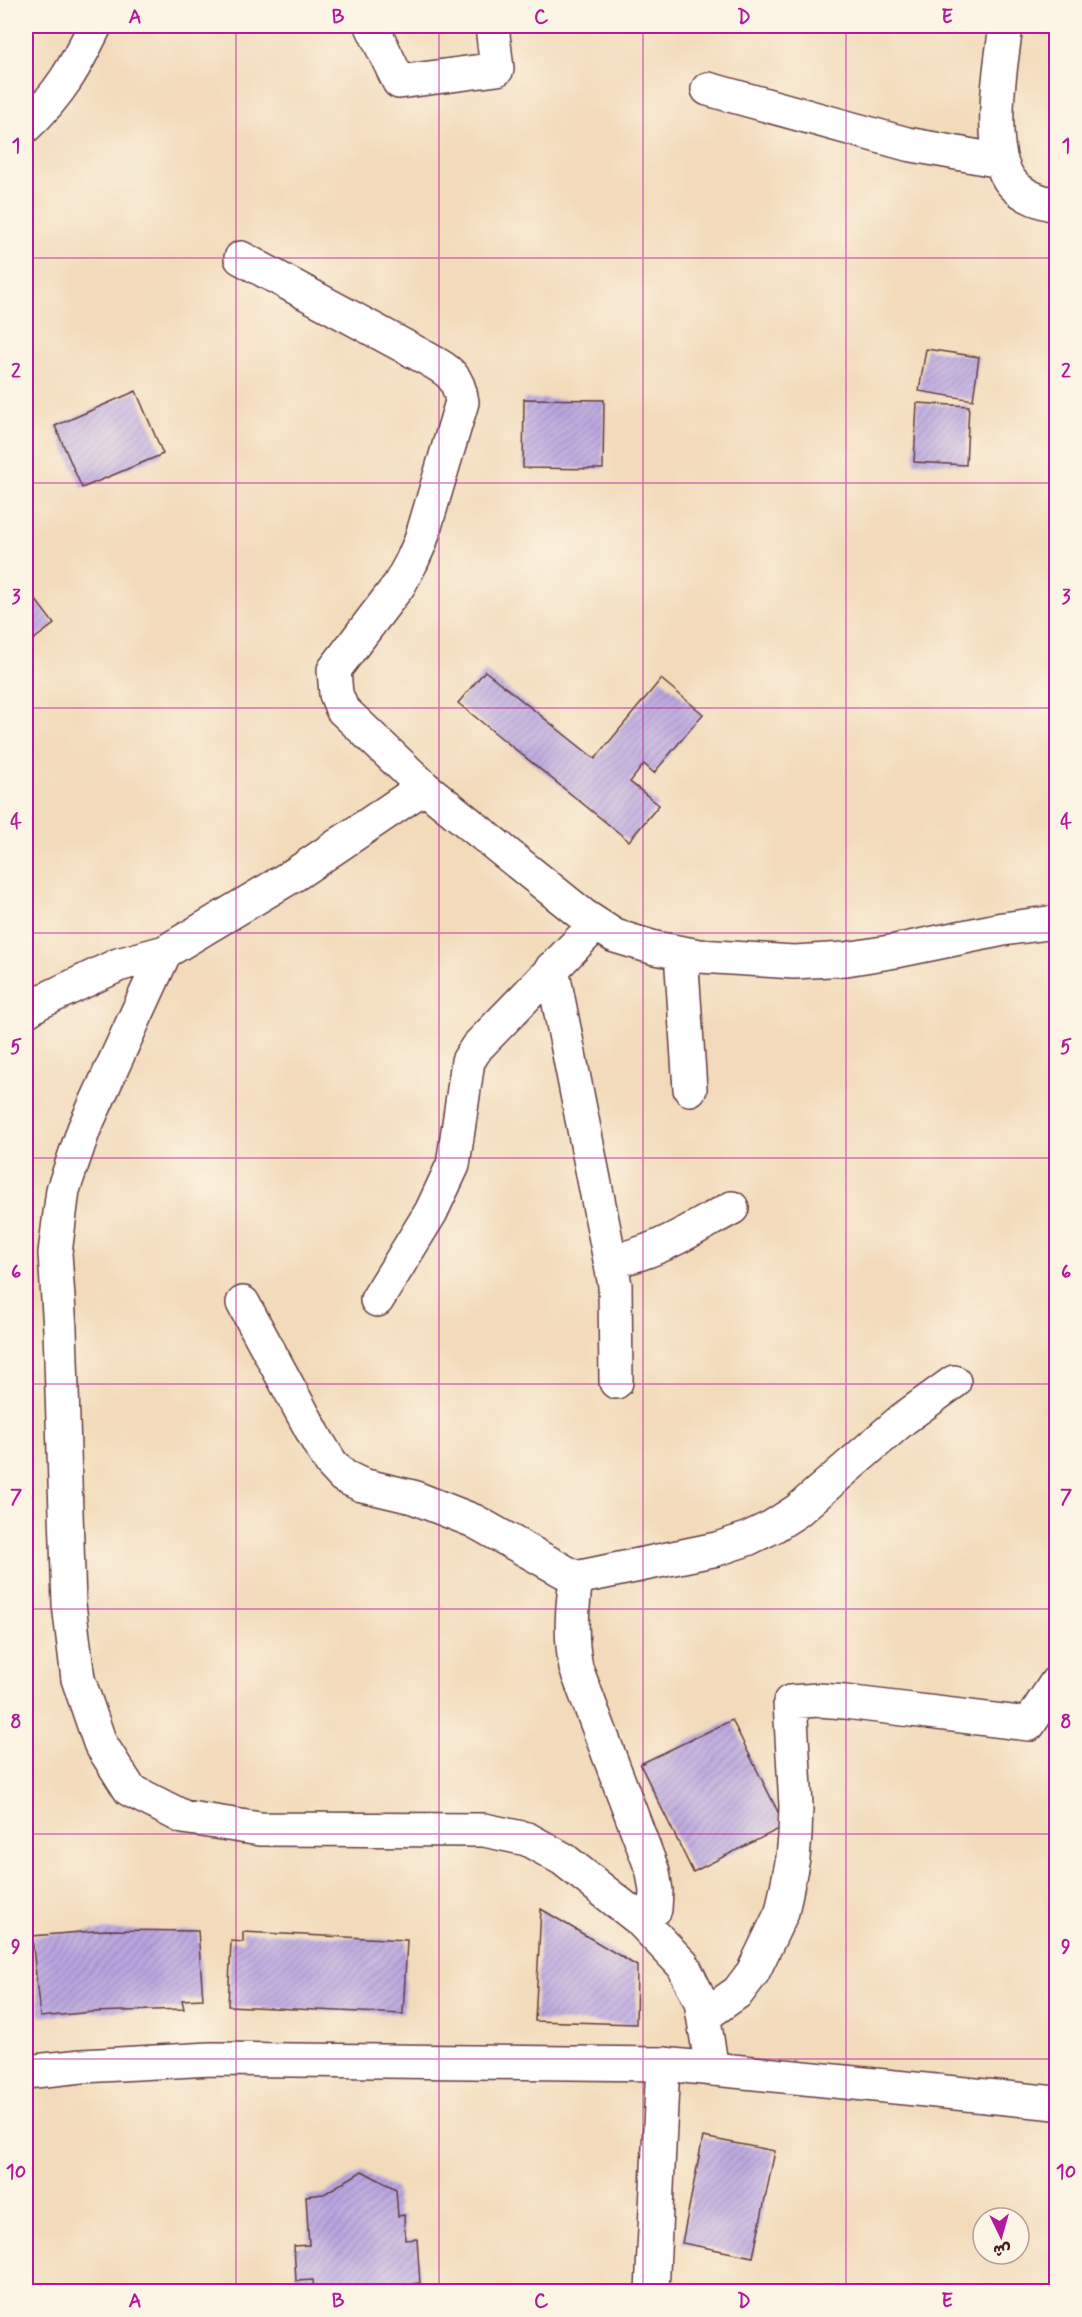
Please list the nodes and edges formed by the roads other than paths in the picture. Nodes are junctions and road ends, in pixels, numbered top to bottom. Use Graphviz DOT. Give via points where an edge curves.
graph roads {
  1 [pos="95,26"];
  2 [pos="372,26"];
  3 [pos="492,26"];
  4 [pos="1006,26"];
  5 [pos="708,89"];
  6 [pos="26,126"];
  7 [pos="1001,161"];
  8 [pos="1056,205"];
  9 [pos="241,258"];
  10 [pos="424,787"];
  11 [pos="1056,922"];
  12 [pos="596,924"];
  13 [pos="165,952"];
  14 [pos="681,953"];
  15 [pos="552,968"];
  16 [pos="26,1011"];
  17 [pos="690,1089"];
  18 [pos="732,1208"];
  19 [pos="610,1261"];
  20 [pos="377,1300"];
  21 [pos="243,1303"];
  22 [pos="616,1382"];
  23 [pos="954,1382"];
  24 [pos="576,1578"];
  25 [pos="1056,1683"];
  26 [pos="639,1919"];
  27 [pos="704,2016"];
  28 [pos="663,2064"];
  29 [pos="712,2068"];
  30 [pos="26,2072"];
  31 [pos="1056,2103"];
  32 [pos="652,2292"];
  1 -- 6 [label="street" via="74,70"];
  2 -- 3 [label="street" via="399,82 497,69"];
  4 -- 7 [label="street" via="996,127"];
  5 -- 7 [label="street" via="907,144"];
  7 -- 8 [label="street" via="1012,183 1036,201"];
  9 -- 10 [label="street" via="434,362 459,384 462,402 420,543 399,585 334,670 342,709"];
  10 -- 12 [label="street"];
  10 -- 13 [label="street" via="297,873"];
  11 -- 14 [label="street" via="846,959 794,962"];
  12 -- 14 [label="street" via="615,936"];
  12 -- 15 [label="street"];
  13 -- 16 [label="street" via="118,965"];
  13 -- 26 [label="street" via="84,1129 63,1190 55,1253 69,1604 78,1679 100,1743 130,1790 183,1818 260,1829 484,1830 527,1839 563,1859"];
  14 -- 17 [label="street"];
  15 -- 19 [label="street"];
  15 -- 20 [label="street" via="468,1061 453,1165 431,1212"];
  18 -- 19 [label="street" via="652,1250"];
  19 -- 22 [label="street" via="615,1285"];
  21 -- 24 [label="street" via="318,1442 343,1476 474,1521"];
  23 -- 24 [label="street" via="903,1419 797,1511 772,1527 717,1549"];
  24 -- 26 [label="street" via="571,1642 576,1668 653,1872 655,1909"];
  25 -- 27 [label="street" via="1029,1724 845,1702 790,1702 795,1816 793,1858 782,1912 753,1972 738,1992"];
  26 -- 27 [label="street" via="683,1965"];
  27 -- 29 [label="street"];
  28 -- 29 [label="street"];
  28 -- 30 [label="street" via="211,2059"];
  28 -- 32 [label="street"];
  29 -- 31 [label="street"];
}
